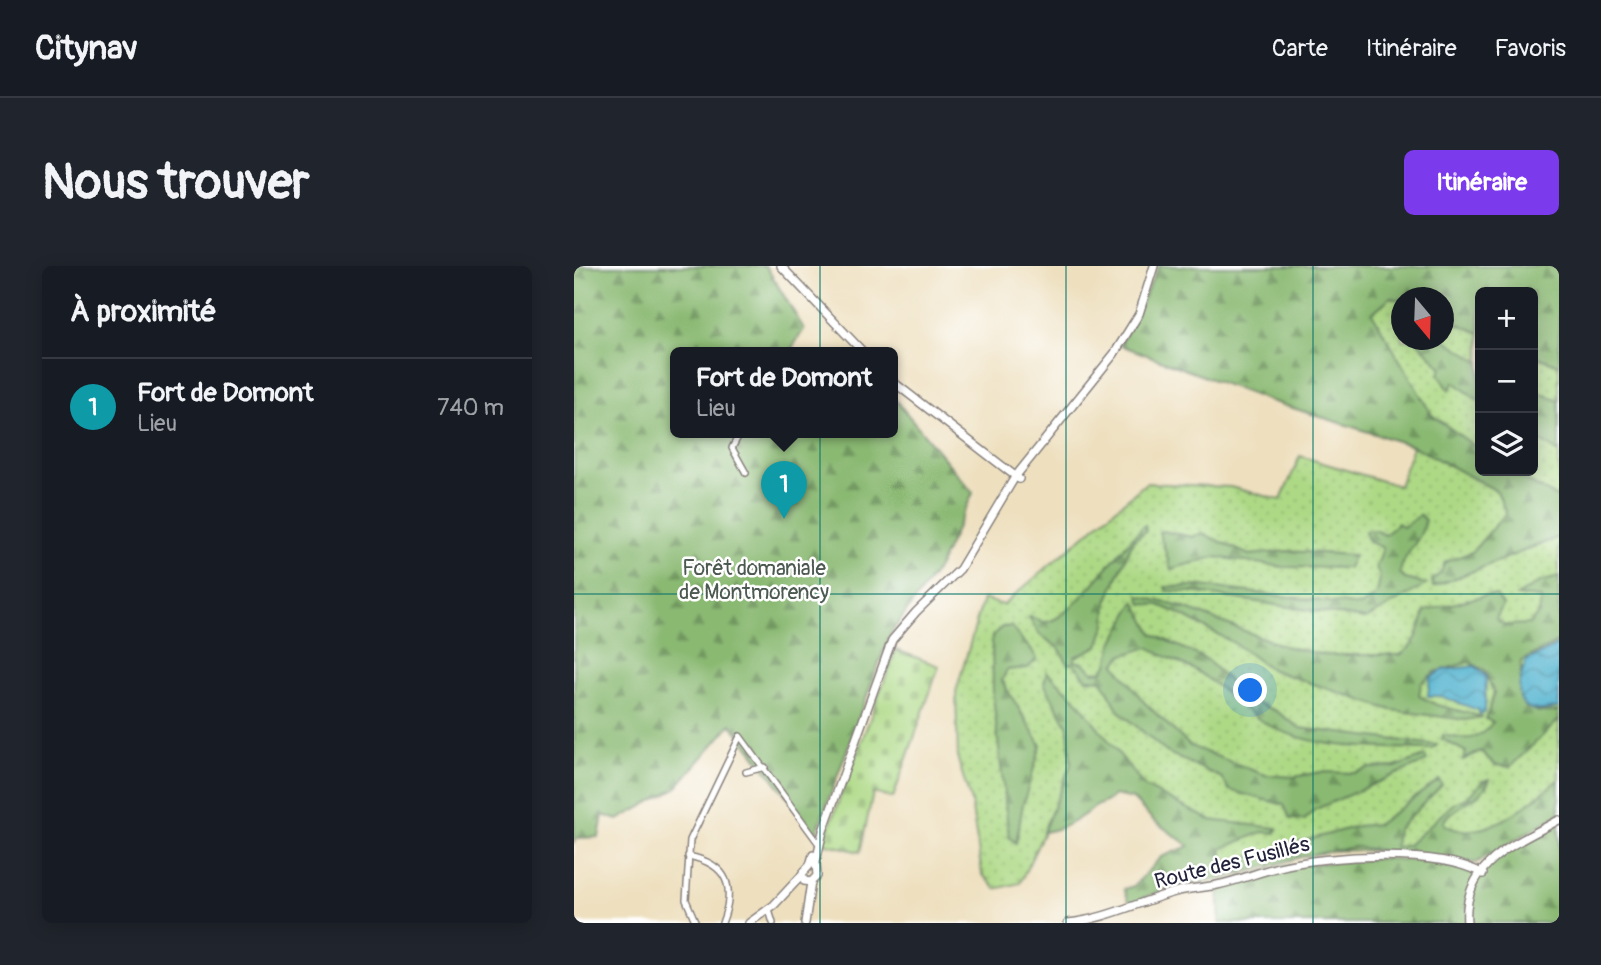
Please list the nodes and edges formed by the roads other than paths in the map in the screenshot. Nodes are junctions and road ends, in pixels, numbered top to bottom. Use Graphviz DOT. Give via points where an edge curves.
graph roads {
  1 [pos="781,266"];
  2 [pos="1154,266"];
  3 [pos="858,347"];
  4 [pos="898,386"];
  5 [pos="737,438"];
  6 [pos="746,474"];
  7 [pos="1017,478"];
  8 [pos="765,767"];
  9 [pos="746,772"];
  10 [pos="1559,820"];
  11 [pos="1534,834"];
  12 [pos="819,842"];
  13 [pos="688,856"];
  14 [pos="1489,861"];
  15 [pos="1462,864"];
  16 [pos="1473,865"];
  17 [pos="816,872"];
  18 [pos="1482,873"];
  19 [pos="806,877"];
  20 [pos="769,910"];
  21 [pos="759,920"];
  22 [pos="1466,920"];
  23 [pos="696,923"];
  24 [pos="722,923"];
  25 [pos="750,923"];
  26 [pos="773,923"];
  27 [pos="805,923"];
  28 [pos="1068,923"];
  1 -- 3 [label="main road"];
  2 -- 7 [label="main road" via="1144,302 1128,334"];
  4 -- 7 [label="main road"];
  5 -- 6 [label="street" via="732,448"];
  7 -- 12 [label="main road" via="960,569 892,640"];
  8 -- 9 [label="street"];
  8 -- 12 [label="street"];
  8 -- 13 [label="street" via="740,736 695,827"];
  10 -- 11 [label="main road"];
  11 -- 14 [label="main road"];
  11 -- 18 [label="main road"];
  12 -- 17 [label="main road"];
  12 -- 19 [label="main road"];
  13 -- 23 [label="street" via="686,900"];
  13 -- 24 [label="street" via="718,868 726,880 730,899"];
  14 -- 16 [label="main road"];
  14 -- 18 [label="main road"];
  15 -- 16 [label="main road"];
  15 -- 18 [label="main road, Route des Fusillés"];
  15 -- 28 [label="main road, Route des Fusillés" via="1382,858 1305,862"];
  16 -- 18 [label="main road"];
  17 -- 19 [label="main road"];
  17 -- 19 [label="main road" via="816,878"];
  18 -- 22 [label="main road"];
  19 -- 20 [label="main road"];
  19 -- 27 [label="main road"];
  20 -- 21 [label="main road"];
  20 -- 26 [label="street"];
  21 -- 25 [label="main road"];
}
